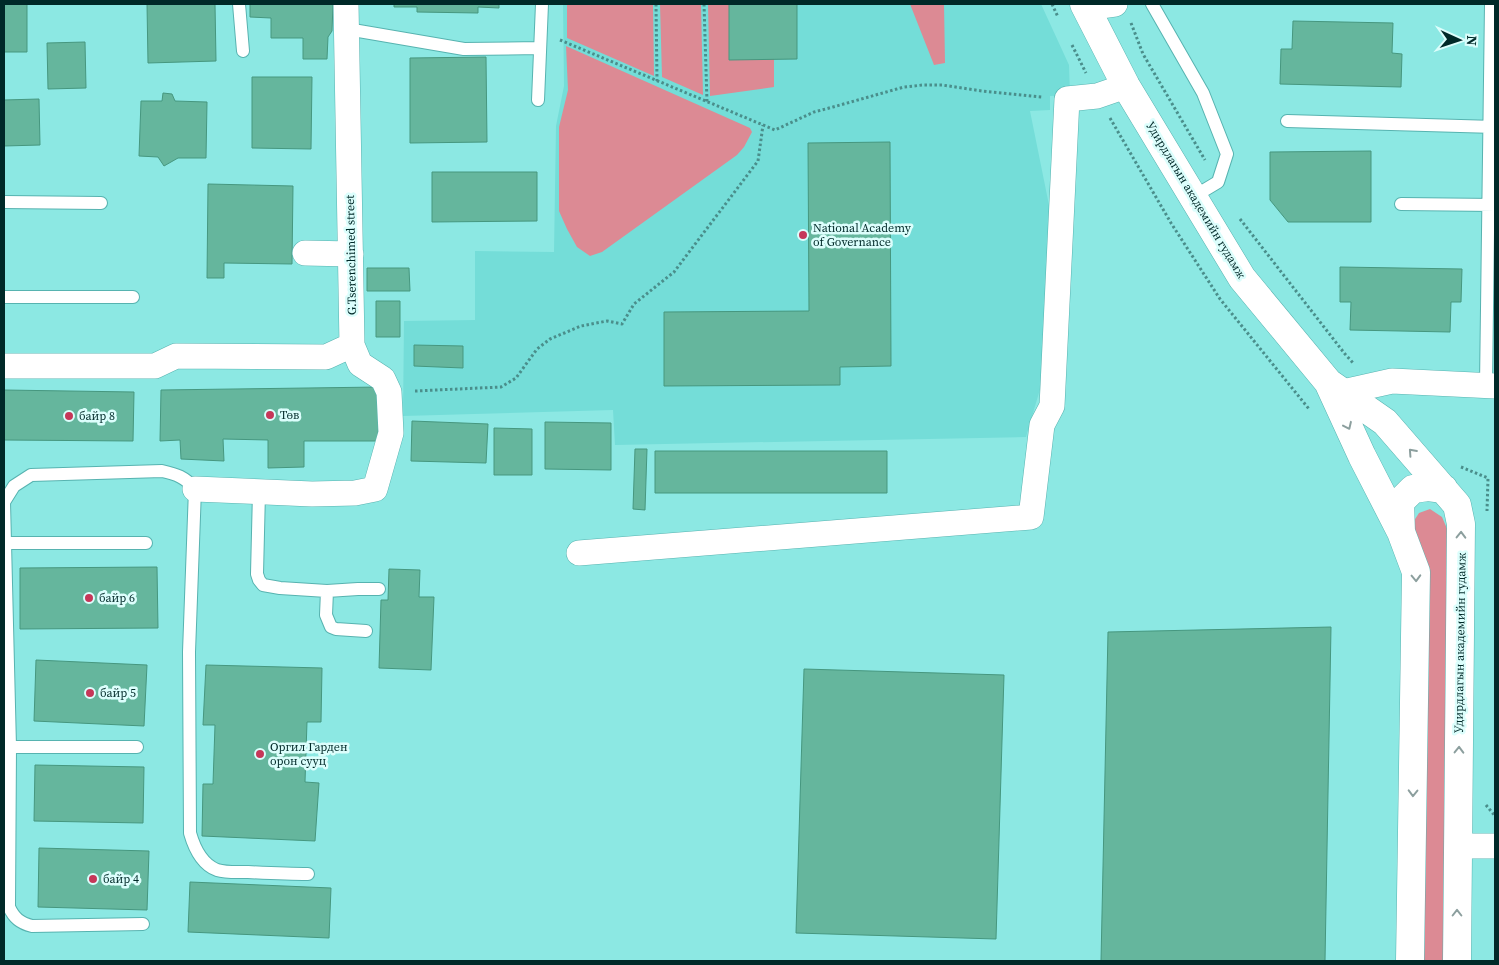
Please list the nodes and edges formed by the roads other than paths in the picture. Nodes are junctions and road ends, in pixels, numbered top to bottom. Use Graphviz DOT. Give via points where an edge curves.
graph roads {
  1 [pos="239,4"];
  2 [pos="346,4"];
  3 [pos="542,4"];
  4 [pos="1115,4"];
  5 [pos="1152,4"];
  6 [pos="1492,4"];
  7 [pos="1085,6"];
  8 [pos="347,29"];
  9 [pos="540,48"];
  10 [pos="243,51"];
  11 [pos="1126,86"];
  12 [pos="538,100"];
  13 [pos="1287,121"];
  14 [pos="1492,127"];
  15 [pos="1193,197"];
  16 [pos="4,202"];
  17 [pos="101,204"];
  18 [pos="1402,204"];
  19 [pos="1492,204"];
  20 [pos="305,253"];
  21 [pos="351,254"];
  22 [pos="4,297"];
  23 [pos="133,297"];
  24 [pos="352,345"];
  25 [pos="4,366"];
  26 [pos="1491,386"];
  27 [pos="1336,387"];
  28 [pos="195,489"];
  29 [pos="1444,489"];
  30 [pos="259,492"];
  31 [pos="4,502"];
  32 [pos="1401,532"];
  33 [pos="5,543"];
  34 [pos="146,543"];
  35 [pos="579,553"];
  36 [pos="4,566"];
  37 [pos="379,589"];
  38 [pos="327,591"];
  39 [pos="366,631"];
  40 [pos="7,747"];
  41 [pos="137,747"];
  42 [pos="1458,846"];
  43 [pos="1495,846"];
  44 [pos="308,874"];
  45 [pos="143,924"];
  46 [pos="1410,961"];
  47 [pos="1457,961"];
  1 -- 10 [label="lane"];
  2 -- 8 [label="street, G.Tserenchimed street"];
  3 -- 9 [label="lane"];
  4 -- 7 [label="street"];
  5 -- 15 [label="lane" via="1203,93 1226,154 1218,182"];
  6 -- 14 [label="lane"];
  7 -- 11 [label="main road, Удирдлагын академийн гудамж"];
  8 -- 9 [label="lane" via="464,49"];
  8 -- 21 [label="street, G.Tserenchimed street"];
  9 -- 12 [label="lane"];
  11 -- 15 [label="main road, Удирдлагын академийн гудамж"];
  11 -- 35 [label="street" via="1098,96 1067,99 1052,406 1042,425 1031,517"];
  13 -- 14 [label="lane"];
  14 -- 19 [label="lane"];
  15 -- 27 [label="main road, Удирдлагын академийн гудамж" via="1242,278"];
  16 -- 17 [label="lane"];
  18 -- 19 [label="lane"];
  19 -- 26 [label="lane"];
  20 -- 21 [label="street"];
  21 -- 24 [label="street, G.Tserenchimed street"];
  22 -- 23 [label="lane"];
  24 -- 25 [label="street" via="326,357 176,356 155,366"];
  24 -- 30 [label="street, G.Tserenchimed street" via="360,364 384,379 389,392 391,433 375,489 312,494"];
  26 -- 27 [label="street" via="1392,381"];
  29 -- 27 [label="main road, Удирдлагын академийн гудамж, one-way" via="1385,422"];
  27 -- 32 [label="main road, Удирдлагын академийн гудамж, one-way" via="1362,456"];
  28 -- 30 [label="street"];
  28 -- 31 [label="lane" via="188,480 162,471 31,475 14,486"];
  28 -- 44 [label="lane" via="189,652 190,833 193,844 206,863 216,870"];
  29 -- 32 [label="main road" via="1413,489 1400,502"];
  42 -- 29 [label="main road, Удирдлагын академийн гудамж, one-way" via="1461,524 1457,505"];
  30 -- 38 [label="lane" via="256,567 259,580 263,585 280,588"];
  31 -- 33 [label="lane"];
  32 -- 46 [label="main road, Удирдлагын академийн гудамж, one-way" via="1416,572"];
  33 -- 34 [label="lane"];
  33 -- 36 [label="lane"];
  36 -- 40 [label="lane"];
  37 -- 38 [label="lane"];
  38 -- 39 [label="lane" via="326,615 331,627"];
  40 -- 41 [label="lane"];
  40 -- 45 [label="lane" via="8,898 12,914 17,920 32,926"];
  42 -- 43 [label="street"];
  47 -- 42 [label="main road, Удирдлагын академийн гудамж, one-way"];
}
